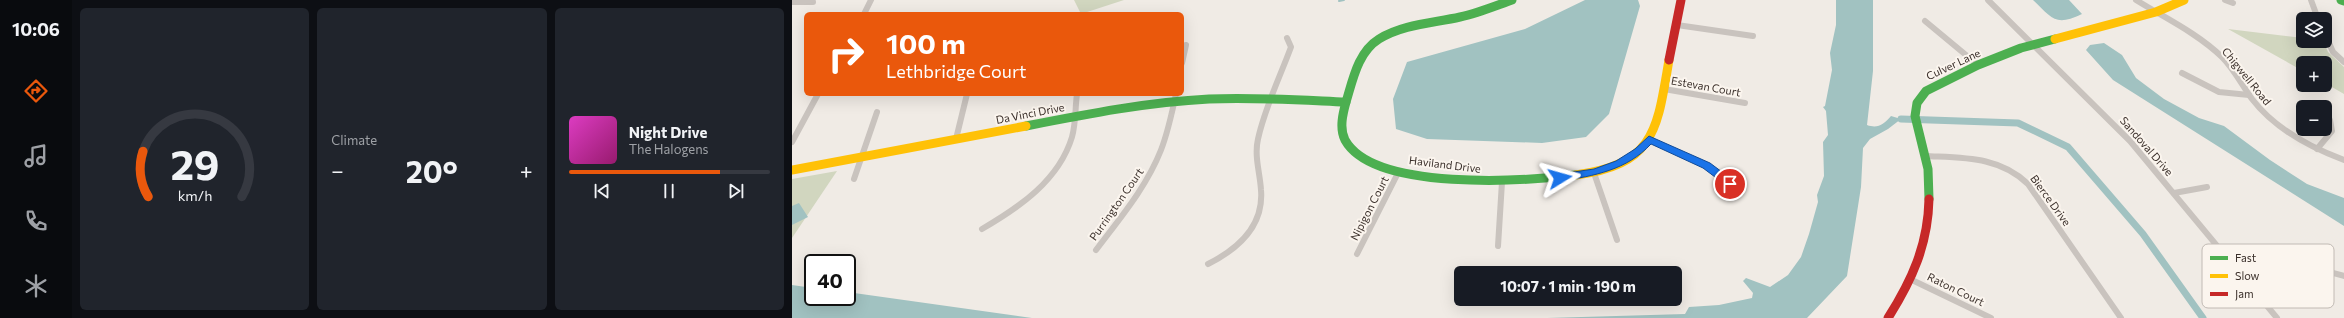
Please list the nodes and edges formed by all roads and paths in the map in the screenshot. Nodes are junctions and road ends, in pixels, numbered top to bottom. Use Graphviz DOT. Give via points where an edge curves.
graph roads {
  1 [pos="871,0"];
  2 [pos="1512,0"];
  3 [pos="1681,0"];
  4 [pos="1988,0"];
  5 [pos="2136,0"];
  6 [pos="2225,0"];
  7 [pos="2311,0"];
  8 [pos="2341,0"];
  9 [pos="2344,1"];
  10 [pos="792,2"];
  11 [pos="813,2"];
  12 [pos="2180,2"];
  13 [pos="2233,3"];
  14 [pos="865,12"];
  15 [pos="2156,12"];
  16 [pos="2315,12"];
  17 [pos="1925,21"];
  18 [pos="1677,25"];
  19 [pos="1754,36"];
  20 [pos="1287,38"];
  21 [pos="2033,44"];
  22 [pos="1186,45"];
  23 [pos="2331,48"];
  24 [pos="1184,54"];
  25 [pos="2344,62"];
  26 [pos="1978,65"];
  27 [pos="2182,72"];
  28 [pos="1664,90"];
  29 [pos="2249,95"];
  30 [pos="817,96"];
  31 [pos="967,96"];
  32 [pos="1077,96"];
  33 [pos="1175,98"];
  34 [pos="1272,99"];
  35 [pos="1346,102"];
  36 [pos="1745,103"];
  37 [pos="877,112"];
  38 [pos="1074,117"];
  39 [pos="2328,136"];
  40 [pos="956,139"];
  41 [pos="1649,140"];
  42 [pos="792,142"];
  43 [pos="2317,149"];
  44 [pos="1925,156"];
  45 [pos="862,158"];
  46 [pos="2344,160"];
  47 [pos="792,170"];
  48 [pos="1399,170"];
  49 [pos="1594,172"];
  50 [pos="854,179"];
  51 [pos="1502,182"];
  52 [pos="1730,184"];
  53 [pos="2207,187"];
  54 [pos="2174,192"];
  55 [pos="982,229"];
  56 [pos="1617,240"];
  57 [pos="2216,244"];
  58 [pos="1498,246"];
  59 [pos="1096,250"];
  60 [pos="1356,254"];
  61 [pos="1208,264"];
  62 [pos="2334,272"];
  63 [pos="2344,276"];
  64 [pos="1912,280"];
  65 [pos="2269,308"];
  66 [pos="1888,318"];
  67 [pos="1991,318"];
  68 [pos="2121,318"];
  69 [pos="2277,318"];
  1 -- 14 [label="street"];
  2 -- 35 [label="street, Haviland Drive" via="1463,16 1395,32 1379,39 1367,49 1358,63"];
  3 -- 18 [label="street, Haviland Drive"];
  4 -- 21 [label="street, Sandoval Drive"];
  5 -- 15 [label="street, Chigwell Road"];
  6 -- 13 [label="street"];
  7 -- 16 [label="street"];
  8 -- 9 [label="street"];
  10 -- 11 [label="street"];
  12 -- 15 [label="street, Culver Lane"];
  15 -- 21 [label="street, Culver Lane"];
  15 -- 29 [label="street, Chigwell Road" via="2217,53"];
  17 -- 26 [label="street"];
  18 -- 19 [label="street"];
  18 -- 28 [label="street, Haviland Drive"];
  20 -- 34 [label="street" via="1291,47"];
  21 -- 26 [label="street, Culver Lane"];
  21 -- 54 [label="street, Sandoval Drive" via="2130,140"];
  22 -- 24 [label="street"];
  23 -- 25 [label="street"];
  26 -- 44 [label="street, Culver Lane" via="1931,86 1921,97 1915,120"];
  27 -- 29 [label="street" via="2219,92"];
  28 -- 36 [label="street, Estevan Court"];
  28 -- 41 [label="street, Haviland Drive" via="1656,127"];
  29 -- 43 [label="street, Chigwell Road" via="2276,124"];
  30 -- 42 [label="street"];
  31 -- 40 [label="street"];
  32 -- 38 [label="street"];
  33 -- 34 [label="street, Da Vinci Drive"];
  33 -- 38 [label="street, Da Vinci Drive"];
  33 -- 59 [label="street, Purrington Court" via="1160,152 1149,175"];
  34 -- 35 [label="street, Da Vinci Drive"];
  34 -- 61 [label="street" via="1256,151 1262,200 1258,217 1246,238 1238,246"];
  35 -- 48 [label="street, Haviland Drive" via="1341,122 1348,146 1367,162"];
  37 -- 45 [label="street"];
  38 -- 40 [label="street, Da Vinci Drive"];
  38 -- 55 [label="street" via="1069,146 1048,178 1013,211"];
  39 -- 43 [label="street"];
  40 -- 45 [label="street, Da Vinci Drive"];
  41 -- 49 [label="street, Haviland Drive" via="1630,158"];
  41 -- 52 [label="street" via="1706,165"];
  43 -- 46 [label="street, Chigwell Road"];
  44 -- 64 [label="street, Culver Lane" via="1930,187 1929,221"];
  44 -- 68 [label="street, Bierce Drive" via="1990,161 2017,172"];
  45 -- 47 [label="street, Da Vinci Drive"];
  45 -- 50 [label="street"];
  48 -- 51 [label="street, Haviland Drive" via="1434,178"];
  48 -- 60 [label="street, Nipigon Court"];
  49 -- 51 [label="street, Haviland Drive" via="1560,178"];
  49 -- 56 [label="street"];
  51 -- 58 [label="street"];
  53 -- 54 [label="street"];
  54 -- 57 [label="street, Sandoval Drive"];
  62 -- 63 [label="street"];
  64 -- 66 [label="street, Culver Lane"];
  64 -- 67 [label="street, Raton Court"];
  65 -- 69 [label="street, Sandoval Drive"];
}
